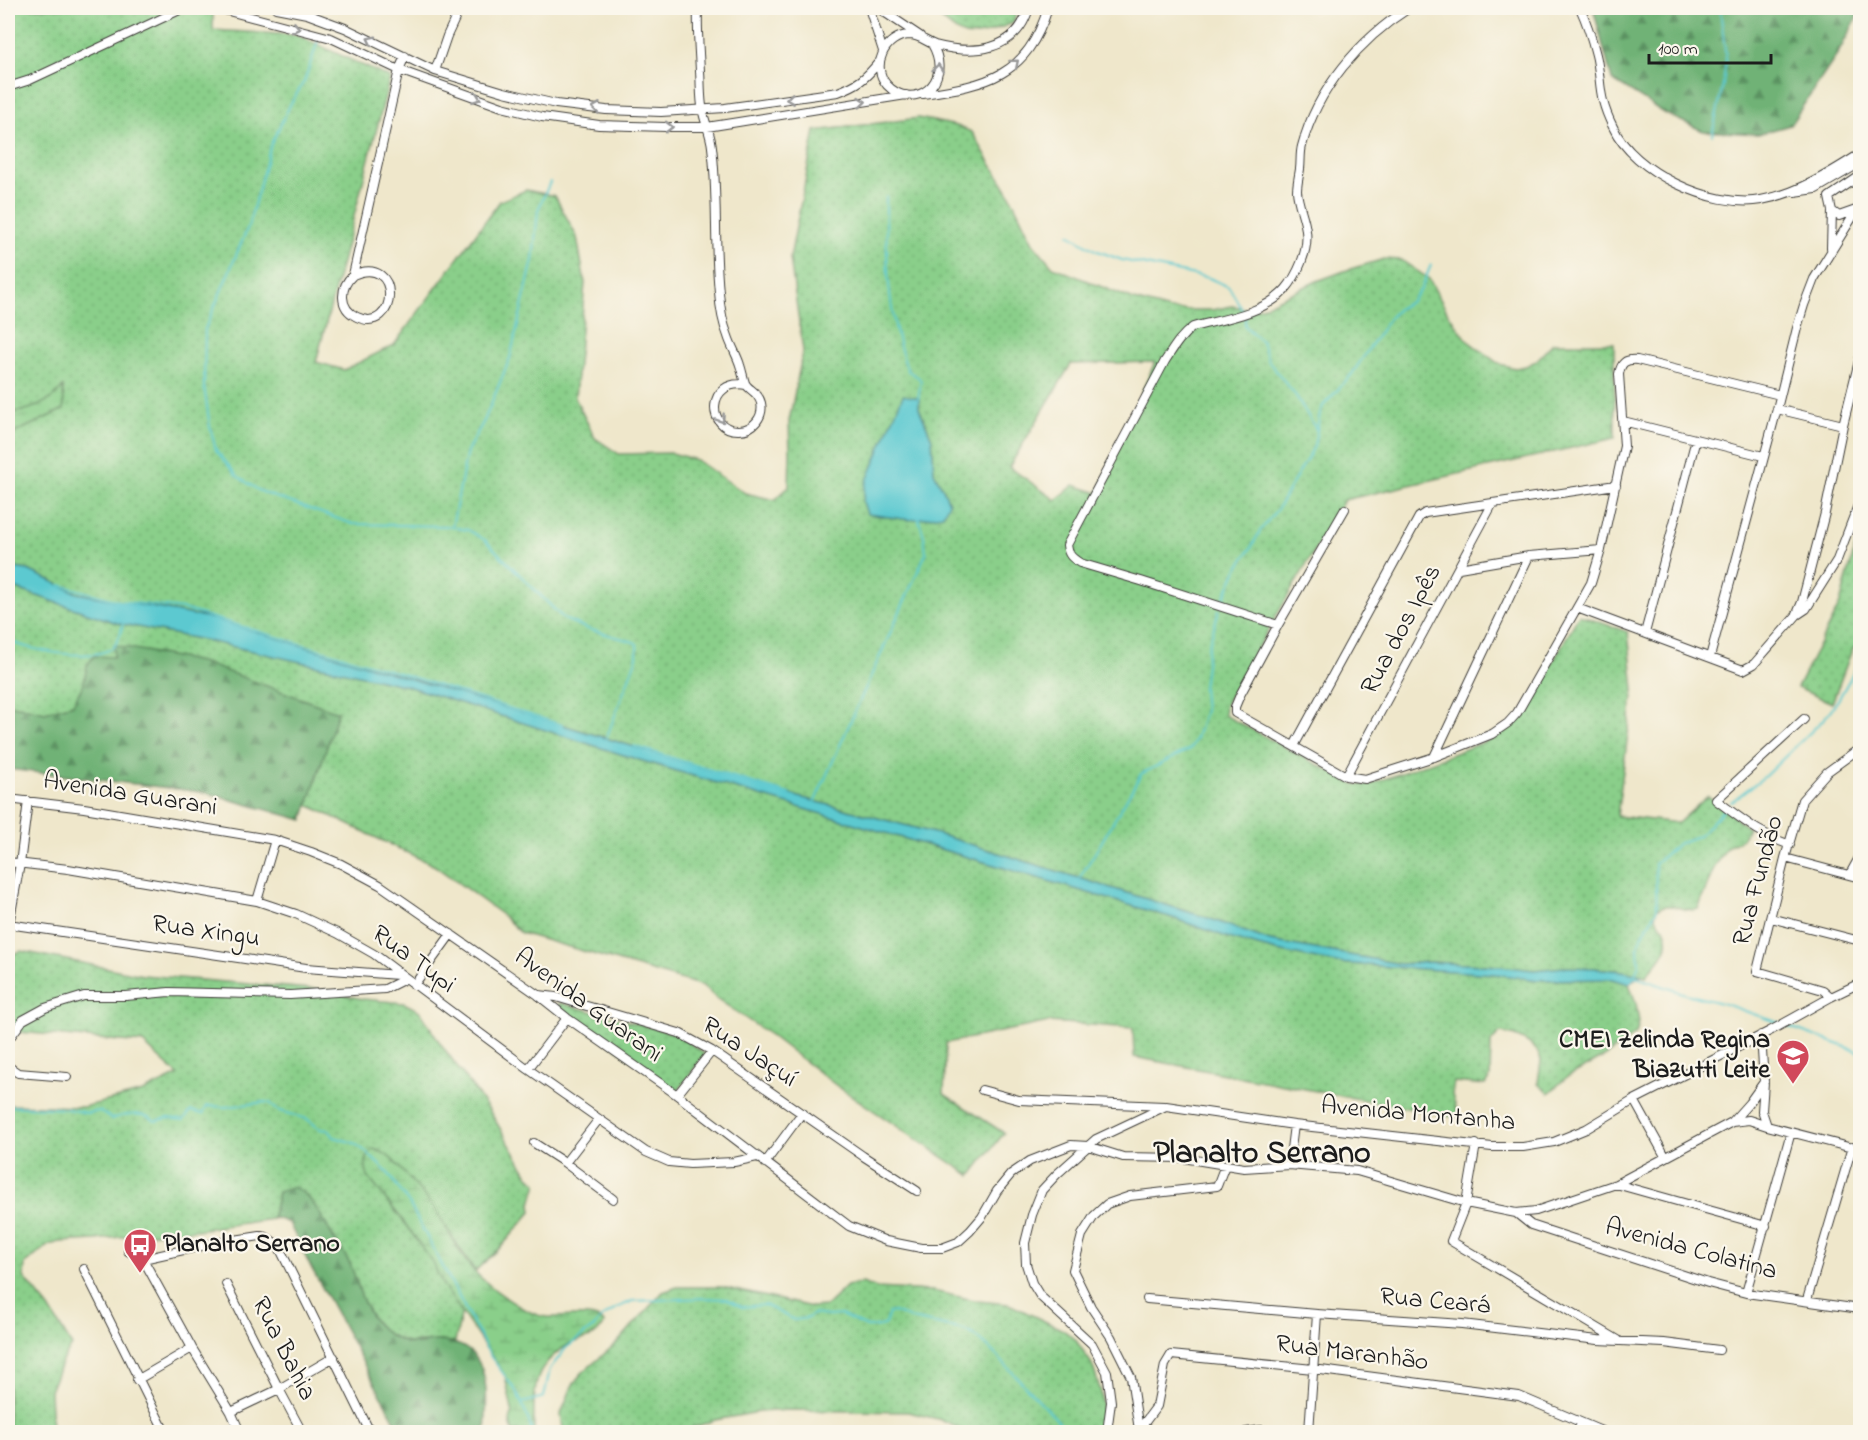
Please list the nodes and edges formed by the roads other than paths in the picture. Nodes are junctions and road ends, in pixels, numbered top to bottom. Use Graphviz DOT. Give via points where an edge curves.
graph roads {
  1 [pos="184,8"];
  2 [pos="217,8"];
  3 [pos="276,8"];
  4 [pos="460,8"];
  5 [pos="698,8"];
  6 [pos="869,8"];
  7 [pos="878,8"];
  8 [pos="1029,8"];
  9 [pos="1048,8"];
  10 [pos="1409,8"];
  11 [pos="1580,8"];
  12 [pos="923,38"];
  13 [pos="932,44"];
  14 [pos="883,51"];
  15 [pos="405,56"];
  16 [pos="879,62"];
  17 [pos="399,70"];
  18 [pos="435,71"];
  19 [pos="8,87"];
  20 [pos="922,94"];
  21 [pos="906,95"];
  22 [pos="702,110"];
  23 [pos="707,127"];
  24 [pos="1860,154"];
  25 [pos="1860,162"];
  26 [pos="1860,176"];
  27 [pos="1788,194"];
  28 [pos="1859,207"];
  29 [pos="1832,211"];
  30 [pos="1831,249"];
  31 [pos="353,275"];
  32 [pos="1860,357"];
  33 [pos="746,385"];
  34 [pos="1780,396"];
  35 [pos="1777,409"];
  36 [pos="1623,420"];
  37 [pos="1843,425"];
  38 [pos="1696,439"];
  39 [pos="1763,456"];
  40 [pos="1616,485"];
  41 [pos="1860,500"];
  42 [pos="1493,503"];
  43 [pos="1345,509"];
  44 [pos="1601,550"];
  45 [pos="1529,556"];
  46 [pos="1459,568"];
  47 [pos="1577,608"];
  48 [pos="1796,616"];
  49 [pos="1278,625"];
  50 [pos="1646,633"];
  51 [pos="1710,657"];
  52 [pos="1804,718"];
  53 [pos="1294,746"];
  54 [pos="1860,748"];
  55 [pos="1434,757"];
  56 [pos="1346,776"];
  57 [pos="8,799"];
  58 [pos="28,801"];
  59 [pos="275,840"];
  60 [pos="1790,845"];
  61 [pos="1860,856"];
  62 [pos="1785,858"];
  63 [pos="8,862"];
  64 [pos="20,864"];
  65 [pos="1850,874"];
  66 [pos="1860,878"];
  67 [pos="257,901"];
  68 [pos="1771,918"];
  69 [pos="8,924"];
  70 [pos="451,934"];
  71 [pos="1860,941"];
  72 [pos="402,977"];
  73 [pos="1860,984"];
  74 [pos="414,985"];
  75 [pos="538,995"];
  76 [pos="1831,997"];
  77 [pos="567,1018"];
  78 [pos="1761,1035"];
  79 [pos="8,1040"];
  80 [pos="712,1051"];
  81 [pos="8,1066"];
  82 [pos="528,1069"];
  83 [pos="67,1077"];
  84 [pos="1764,1082"];
  85 [pos="982,1089"];
  86 [pos="677,1095"];
  87 [pos="1634,1100"];
  88 [pos="1166,1106"];
  89 [pos="802,1113"];
  90 [pos="599,1119"];
  91 [pos="1732,1122"];
  92 [pos="1294,1125"];
  93 [pos="1767,1126"];
  94 [pos="1791,1132"];
  95 [pos="534,1143"];
  96 [pos="1476,1144"];
  97 [pos="1088,1146"];
  98 [pos="1852,1148"];
  99 [pos="1060,1149"];
  100 [pos="1860,1150"];
  101 [pos="1665,1156"];
  102 [pos="758,1158"];
  103 [pos="565,1163"];
  104 [pos="765,1163"];
  105 [pos="1069,1163"];
  106 [pos="1225,1165"];
  107 [pos="1289,1165"];
  108 [pos="1616,1184"];
  109 [pos="917,1191"];
  110 [pos="613,1199"];
  111 [pos="1466,1203"];
  112 [pos="1516,1213"];
  113 [pos="1766,1226"];
  114 [pos="128,1251"];
  115 [pos="143,1258"];
  116 [pos="84,1269"];
  117 [pos="226,1284"];
  118 [pos="1746,1293"];
  119 [pos="1147,1299"];
  120 [pos="1807,1300"];
  121 [pos="1860,1309"];
  122 [pos="1317,1314"];
  123 [pos="1619,1341"];
  124 [pos="192,1348"];
  125 [pos="1719,1350"];
  126 [pos="334,1357"];
  127 [pos="1313,1368"];
  128 [pos="137,1380"];
  129 [pos="279,1389"];
  130 [pos="231,1412"];
  131 [pos="1582,1423"];
  132 [pos="1137,1431"];
  133 [pos="165,1432"];
  134 [pos="240,1432"];
  135 [pos="302,1432"];
  136 [pos="370,1432"];
  137 [pos="1107,1432"];
  138 [pos="1246,1432"];
  139 [pos="1280,1432"];
  140 [pos="1309,1432"];
  141 [pos="1577,1432"];
  142 [pos="1604,1432"];
  1 -- 19 [label="street"];
  2 -- 17 [label="street, one-way" via="331,38"];
  15 -- 3 [label="street, one-way" via="345,28"];
  4 -- 18 [label="street"];
  5 -- 22 [label="street"];
  6 -- 14 [label="street"];
  7 -- 12 [label="street"];
  8 -- 13 [label="street" via="1010,38 996,46 979,50"];
  20 -- 9 [label="street, one-way" via="1001,75 1034,42"];
  10 -- 49 [label="street" via="1358,49 1316,110 1302,146 1297,191 1307,234 1299,268 1289,285 1260,307 1186,332 1165,362 1067,545 1068,552 1080,563"];
  11 -- 27 [label="street" via="1596,57 1603,102 1629,152 1665,178 1705,196 1759,201"];
  12 -- 13 [label="street"];
  12 -- 14 [label="street" via="900,36"];
  20 -- 13 [label="street, one-way" via="939,74 938,54"];
  14 -- 16 [label="street"];
  15 -- 17 [label="street"];
  15 -- 18 [label="street"];
  16 -- 21 [label="street" via="886,84"];
  16 -- 22 [label="street, one-way" via="865,80 838,92"];
  17 -- 23 [label="street, one-way" via="542,117 598,124"];
  17 -- 31 [label="street"];
  22 -- 18 [label="street, one-way" via="606,110 556,104"];
  20 -- 21 [label="street"];
  23 -- 21 [label="street, one-way"];
  22 -- 23 [label="street"];
  23 -- 33 [label="street" via="712,149 721,314"];
  24 -- 27 [label="street"];
  25 -- 27 [label="street" via="1816,189"];
  26 -- 29 [label="street" via="1829,197"];
  28 -- 29 [label="street" via="1839,216"];
  28 -- 30 [label="street"];
  29 -- 30 [label="street"];
  30 -- 34 [label="street" via="1804,305"];
  31 -- 31 [label="street" via="342,292 345,306 362,319 376,317 390,301 386,281 367,271"];
  32 -- 37 [label="street"];
  33 -- 33 [label="street, one-way" via="730,385 715,401 716,417 727,428 749,428 760,417 758,394"];
  34 -- 35 [label="street"];
  34 -- 36 [label="street" via="1629,359 1621,365 1619,374"];
  35 -- 37 [label="street"];
  35 -- 39 [label="street"];
  36 -- 38 [label="street"];
  36 -- 40 [label="street" via="1624,446"];
  37 -- 48 [label="street" via="1825,513"];
  38 -- 39 [label="street"];
  38 -- 50 [label="street"];
  39 -- 51 [label="street"];
  40 -- 42 [label="street"];
  40 -- 44 [label="street"];
  41 -- 48 [label="street" via="1837,560 1806,609"];
  42 -- 46 [label="street, Rua dos Ipês"];
  42 -- 53 [label="street" via="1419,517"];
  43 -- 49 [label="street"];
  44 -- 45 [label="street"];
  44 -- 47 [label="street" via="1592,583"];
  45 -- 46 [label="street"];
  45 -- 55 [label="street"];
  46 -- 56 [label="street, Rua dos Ipês"];
  47 -- 50 [label="street"];
  47 -- 55 [label="street" via="1508,723 1492,734"];
  48 -- 51 [label="street" via="1749,668 1743,670"];
  49 -- 53 [label="street" via="1234,710"];
  50 -- 51 [label="street"];
  52 -- 60 [label="street" via="1716,800 1754,829"];
  53 -- 56 [label="street"];
  54 -- 60 [label="street, Rua Fundão" via="1827,772 1802,800"];
  55 -- 56 [label="street" via="1365,779"];
  57 -- 58 [label="street, Avenida Guarani"];
  58 -- 59 [label="street, Avenida Guarani"];
  58 -- 64 [label="street"];
  59 -- 67 [label="street"];
  59 -- 70 [label="street, Avenida Guarani" via="341,864 380,885"];
  60 -- 62 [label="street, Rua Fundão"];
  61 -- 65 [label="street"];
  62 -- 65 [label="street"];
  62 -- 68 [label="street, Rua Fundão"];
  63 -- 64 [label="street, Rua Tupi"];
  64 -- 67 [label="street, Rua Tupi"];
  64 -- 69 [label="street"];
  65 -- 66 [label="street"];
  67 -- 72 [label="street, Rua Tupi" via="337,933 374,954"];
  68 -- 71 [label="street"];
  68 -- 76 [label="street, Rua Fundão" via="1756,971 1823,990"];
  69 -- 72 [label="street, Rua Xingu" via="306,968"];
  70 -- 74 [label="street"];
  70 -- 75 [label="street, Avenida Guarani"];
  72 -- 74 [label="street, Rua Tupi"];
  72 -- 79 [label="street" via="385,989 302,994 169,992 84,996 45,1008 23,1020"];
  73 -- 76 [label="street, Avenida Montanha"];
  74 -- 82 [label="street, Rua Tupi"];
  75 -- 77 [label="street, Avenida Guarani"];
  75 -- 80 [label="street, Rua Jaçuí" via="679,1033"];
  76 -- 78 [label="street, Avenida Montanha"];
  77 -- 82 [label="street"];
  77 -- 86 [label="street, Avenida Guarani"];
  78 -- 84 [label="street"];
  78 -- 87 [label="street, Avenida Montanha"];
  80 -- 86 [label="street"];
  80 -- 89 [label="street, Rua Jaçuí"];
  81 -- 83 [label="street" via="18,1073"];
  82 -- 90 [label="street, Rua Tupi"];
  84 -- 91 [label="street"];
  84 -- 93 [label="street" via="1762,1111"];
  85 -- 88 [label="street, Avenida Montanha" via="1019,1100"];
  86 -- 102 [label="street, Avenida Guarani"];
  87 -- 96 [label="street, Avenida Montanha" via="1586,1129 1554,1142 1523,1147"];
  87 -- 101 [label="street"];
  88 -- 92 [label="street, Avenida Montanha"];
  88 -- 97 [label="street"];
  89 -- 104 [label="street"];
  89 -- 109 [label="street, Rua Jaçuí"];
  90 -- 102 [label="street, Rua Tupi" via="646,1152 669,1162"];
  90 -- 103 [label="street"];
  91 -- 93 [label="street" via="1749,1120"];
  91 -- 101 [label="street"];
  92 -- 96 [label="street, Avenida Montanha"];
  92 -- 107 [label="street"];
  93 -- 94 [label="street"];
  94 -- 98 [label="street"];
  94 -- 113 [label="street"];
  95 -- 103 [label="street"];
  96 -- 111 [label="street"];
  97 -- 99 [label="street, Avenida Guarani"];
  97 -- 105 [label="street"];
  97 -- 106 [label="street" via="1123,1157 1183,1158"];
  98 -- 100 [label="street"];
  98 -- 120 [label="street"];
  99 -- 104 [label="street, Avenida Guarani" via="1011,1174 970,1231 958,1242 942,1248 886,1241 849,1226"];
  99 -- 105 [label="street"];
  101 -- 108 [label="street"];
  102 -- 104 [label="street, Avenida Guarani"];
  103 -- 110 [label="street"];
  105 -- 137 [label="street" via="1042,1190 1025,1243 1026,1264 1040,1296 1092,1344 1107,1371 1111,1402"];
  106 -- 107 [label="street"];
  106 -- 132 [label="street" via="1217,1186 1130,1196 1107,1204 1082,1235 1073,1270 1131,1377"];
  107 -- 111 [label="street" via="1357,1171"];
  108 -- 112 [label="street" via="1536,1211"];
  108 -- 113 [label="street"];
  111 -- 112 [label="street"];
  111 -- 123 [label="street" via="1451,1241"];
  112 -- 118 [label="street, Avenida Colatina" via="1531,1225"];
  113 -- 118 [label="street"];
  114 -- 115 [label="street"];
  115 -- 124 [label="street"];
  115 -- 126 [label="street" via="266,1237 278,1245"];
  116 -- 128 [label="street"];
  117 -- 129 [label="street, Rua Bahia"];
  118 -- 120 [label="street, Avenida Colatina"];
  119 -- 122 [label="street, Rua Ceará"];
  120 -- 121 [label="street, Avenida Colatina"];
  122 -- 123 [label="street, Rua Ceará"];
  122 -- 127 [label="street"];
  123 -- 125 [label="street, Rua Ceará"];
  124 -- 128 [label="street"];
  124 -- 130 [label="street"];
  126 -- 129 [label="street"];
  126 -- 136 [label="street"];
  127 -- 131 [label="street, Rua Maranhão" via="1519,1396"];
  127 -- 132 [label="street, Rua Maranhão" via="1171,1355 1165,1365 1157,1406"];
  127 -- 140 [label="street"];
  128 -- 133 [label="street"];
  129 -- 130 [label="street"];
  129 -- 135 [label="street, Rua Bahia"];
  130 -- 134 [label="street"];
  131 -- 141 [label="street"];
  131 -- 142 [label="street, Rua Maranhão"];
  138 -- 139 [label="street"];
}
